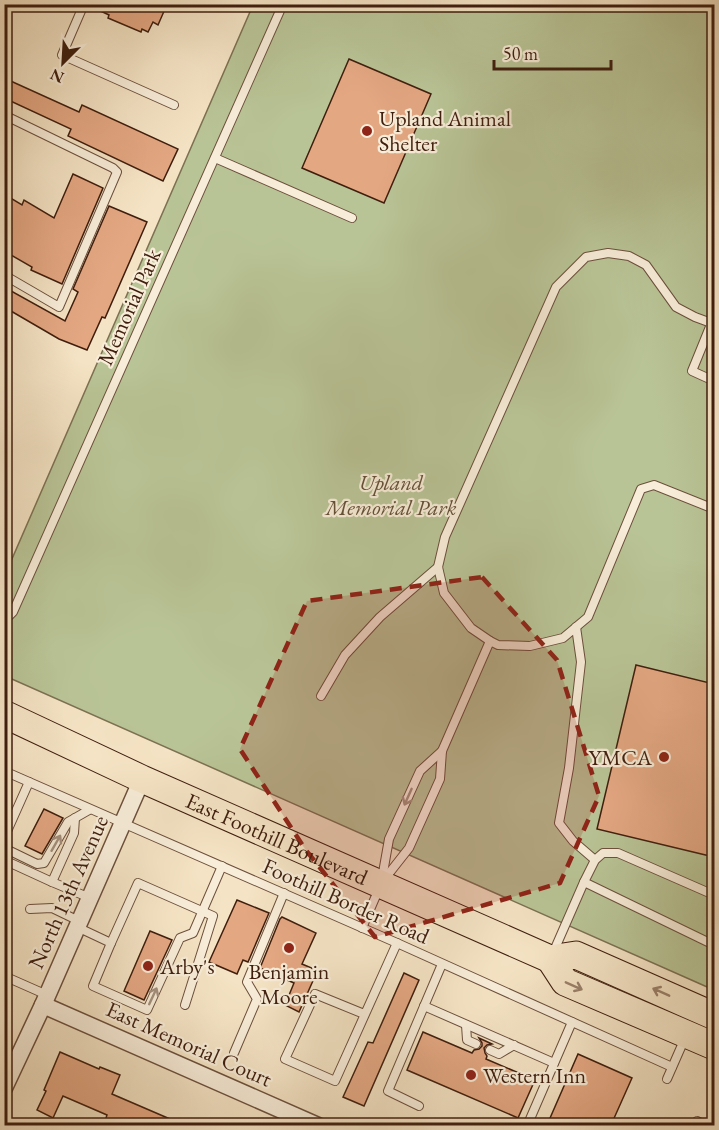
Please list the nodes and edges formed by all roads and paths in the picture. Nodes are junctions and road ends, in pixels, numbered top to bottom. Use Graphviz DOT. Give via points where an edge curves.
graph roads {
  1 [pos="84,4"];
  2 [pos="283,4"];
  3 [pos="174,105"];
  4 [pos="4,115"];
  5 [pos="215,158"];
  6 [pos="352,219"];
  7 [pos="4,275"];
  8 [pos="714,322"];
  9 [pos="714,381"];
  10 [pos="714,510"];
  11 [pos="438,567"];
  12 [pos="4,621"];
  13 [pos="576,627"];
  14 [pos="490,641"];
  15 [pos="321,696"];
  16 [pos="4,714"];
  17 [pos="442,751"];
  18 [pos="4,771"];
  19 [pos="142,779"];
  20 [pos="29,782"];
  21 [pos="89,810"];
  22 [pos="71,820"];
  23 [pos="123,824"];
  24 [pos="4,838"];
  25 [pos="4,848"];
  26 [pos="4,860"];
  27 [pos="595,860"];
  28 [pos="222,866"];
  29 [pos="52,882"];
  30 [pos="584,882"];
  31 [pos="381,884"];
  32 [pos="284,893"];
  33 [pos="714,895"];
  34 [pos="90,898"];
  35 [pos="30,909"];
  36 [pos="202,911"];
  37 [pos="78,924"];
  38 [pos="362,928"];
  39 [pos="111,943"];
  40 [pos="397,943"];
  41 [pos="714,945"];
  42 [pos="550,959"];
  43 [pos="442,964"];
  44 [pos="4,976"];
  45 [pos="45,1000"];
  46 [pos="186,1005"];
  47 [pos="424,1006"];
  48 [pos="364,1014"];
  49 [pos="714,1016"];
  50 [pos="572,1022"];
  51 [pos="466,1025"];
  52 [pos="686,1034"];
  53 [pos="476,1044"];
  54 [pos="514,1045"];
  55 [pos="714,1046"];
  56 [pos="490,1050"];
  57 [pos="234,1053"];
  58 [pos="554,1063"];
  59 [pos="672,1067"];
  60 [pos="667,1079"];
  61 [pos="4,1089"];
  62 [pos="418,1106"];
  63 [pos="318,1125"];
  64 [pos="526,1125"];
  65 [pos="695,1125"];
  66 [pos="706,1125"];
  1 -- 3 [label="lane" via="62,55"];
  2 -- 5 [label="lane, Memorial Park"];
  4 -- 7 [label="lane" via="117,172 59,307"];
  5 -- 6 [label="lane"];
  5 -- 12 [label="lane, Memorial Park" via="13,612"];
  8 -- 9 [label="lane" via="692,371"];
  8 -- 11 [label="lane" via="676,307 646,265 629,256 608,253 586,257 556,287 445,537"];
  10 -- 13 [label="lane" via="654,485 641,489 588,616"];
  11 -- 14 [label="lane" via="444,593 471,628"];
  11 -- 15 [label="lane" via="380,617 345,655"];
  13 -- 14 [label="lane" via="563,638 530,646"];
  13 -- 27 [label="lane" via="581,662 559,824"];
  14 -- 17 [label="lane"];
  16 -- 19 [label="main road, East Foothill Boulevard"];
  17 -- 31 [label="lane" via="440,779 409,848"];
  17 -- 31 [label="lane, one-way" via="420,771 389,839"];
  18 -- 20 [label="lane, Foothill Border Road"];
  19 -- 23 [label="street, North 13th Avenue"];
  19 -- 31 [label="main road, East Foothill Boulevard"];
  20 -- 21 [label="lane, Foothill Border Road"];
  20 -- 24 [label="lane"];
  21 -- 22 [label="lane"];
  21 -- 23 [label="lane, Foothill Border Road"];
  25 -- 22 [label="lane, one-way" via="37,864 44,863"];
  22 -- 29 [label="lane" via="74,833"];
  23 -- 28 [label="lane, Foothill Border Road"];
  23 -- 34 [label="street, North 13th Avenue"];
  26 -- 29 [label="lane"];
  27 -- 30 [label="lane"];
  27 -- 33 [label="lane" via="603,854 618,853"];
  28 -- 32 [label="lane, Foothill Border Road"];
  28 -- 36 [label="lane"];
  29 -- 34 [label="lane"];
  30 -- 41 [label="lane"];
  30 -- 42 [label="lane"];
  31 -- 38 [label="lane"];
  31 -- 42 [label="main road, East Foothill Boulevard"];
  32 -- 38 [label="lane, Foothill Border Road"];
  32 -- 57 [label="lane" via="247,982 257,999"];
  34 -- 37 [label="street, North 13th Avenue"];
  35 -- 37 [label="lane" via="52,908"];
  36 -- 39 [label="lane" via="138,883"];
  39 -- 36 [label="lane, one-way" via="93,986 147,1010 180,938 193,933"];
  36 -- 46 [label="lane" via="213,916"];
  37 -- 39 [label="lane"];
  37 -- 45 [label="street, North 13th Avenue"];
  38 -- 40 [label="lane, Foothill Border Road"];
  40 -- 43 [label="lane, Foothill Border Road"];
  40 -- 48 [label="lane"];
  49 -- 42 [label="main road, East Foothill Boulevard, one-way" via="576,955"];
  42 -- 52 [label="main road, one-way" via="565,982"];
  43 -- 47 [label="lane"];
  43 -- 50 [label="lane, Foothill Border Road"];
  44 -- 45 [label="lane"];
  45 -- 61 [label="street, North 13th Avenue"];
  45 -- 63 [label="street, East Memorial Court"];
  47 -- 51 [label="lane"];
  47 -- 62 [label="lane" via="388,1090"];
  48 -- 48 [label="lane" via="335,1081 285,1059 315,994"];
  50 -- 58 [label="lane"];
  50 -- 59 [label="lane, Foothill Border Road"];
  51 -- 53 [label="lane" via="467,1040"];
  51 -- 54 [label="lane"];
  52 -- 55 [label="main road"];
  52 -- 59 [label="lane"];
  54 -- 56 [label="lane" via="499,1054"];
  54 -- 58 [label="lane"];
  58 -- 64 [label="lane"];
  59 -- 60 [label="lane"];
  65 -- 66 [label="lane" via="697,1121"];
}
